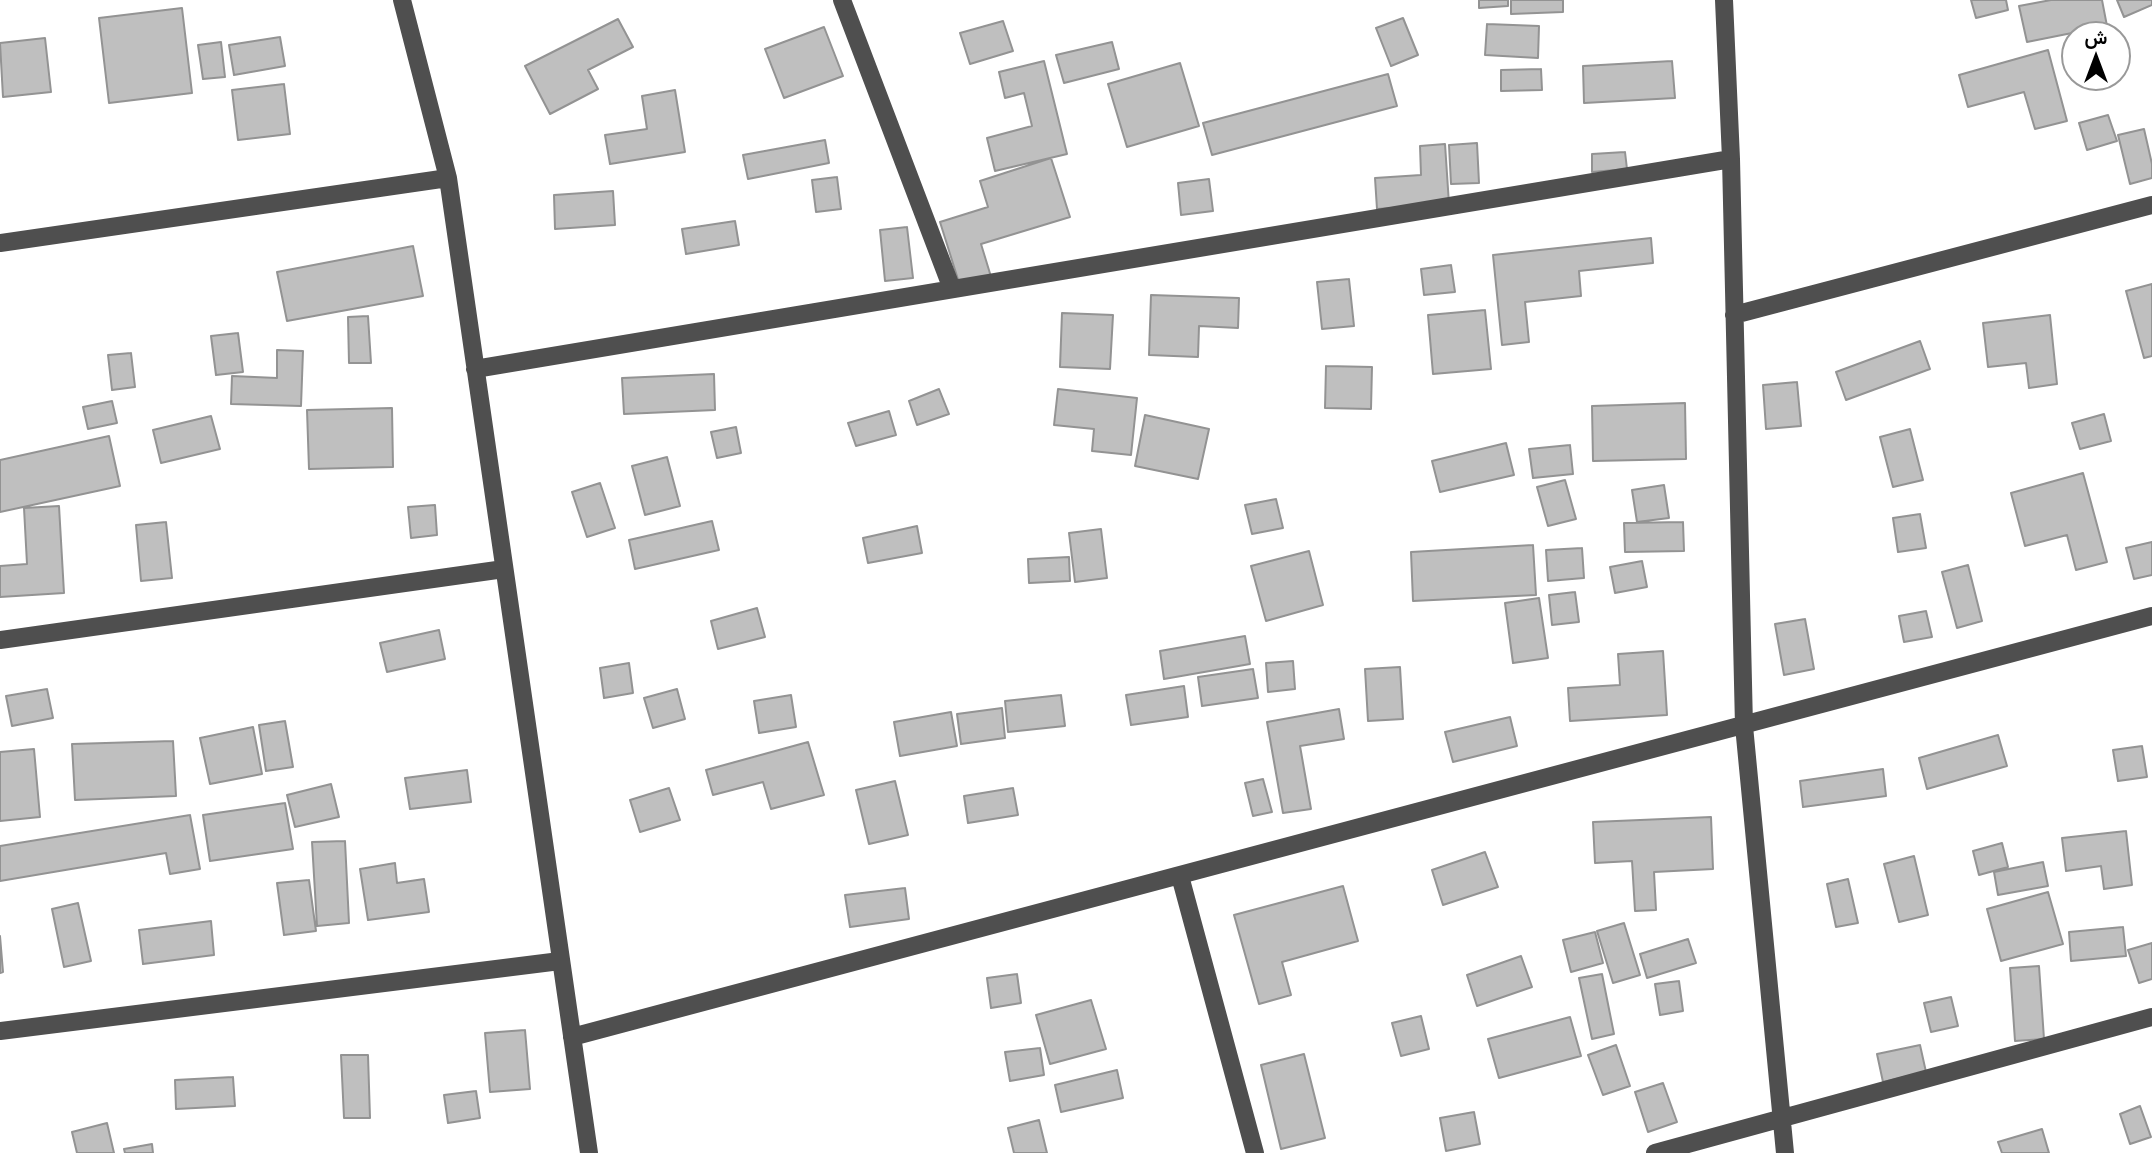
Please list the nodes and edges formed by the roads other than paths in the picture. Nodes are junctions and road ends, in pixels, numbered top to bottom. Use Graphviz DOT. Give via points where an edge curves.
graph roads {
  1 [pos="402,0"];
  2 [pos="842,0"];
  3 [pos="1724,0"];
  4 [pos="1731,159"];
  5 [pos="448,178"];
  6 [pos="2152,205"];
  7 [pos="0,243"];
  8 [pos="952,289"];
  9 [pos="1734,315"];
  10 [pos="475,369"];
  11 [pos="504,569"];
  12 [pos="2152,617"];
  13 [pos="0,640"];
  14 [pos="1744,726"];
  15 [pos="1180,876"];
  16 [pos="560,961"];
  17 [pos="2152,1017"];
  18 [pos="0,1031"];
  19 [pos="572,1037"];
  20 [pos="1782,1120"];
  21 [pos="589,1153"];
  22 [pos="1255,1153"];
  23 [pos="1655,1153"];
  24 [pos="1785,1153"];
  1 -- 5 [label="street"];
  2 -- 8 [label="street"];
  3 -- 4 [label="street"];
  4 -- 8 [label="street"];
  4 -- 9 [label="street"];
  5 -- 7 [label="street"];
  5 -- 10 [label="street"];
  6 -- 9 [label="street"];
  8 -- 10 [label="street"];
  9 -- 14 [label="street"];
  10 -- 11 [label="street"];
  11 -- 13 [label="street"];
  11 -- 16 [label="street"];
  12 -- 14 [label="street"];
  14 -- 15 [label="street"];
  14 -- 20 [label="street"];
  15 -- 19 [label="street"];
  15 -- 22 [label="street"];
  16 -- 18 [label="street"];
  16 -- 19 [label="street"];
  17 -- 20 [label="street"];
  19 -- 21 [label="street"];
  20 -- 23 [label="street"];
  20 -- 24 [label="street"];
}
